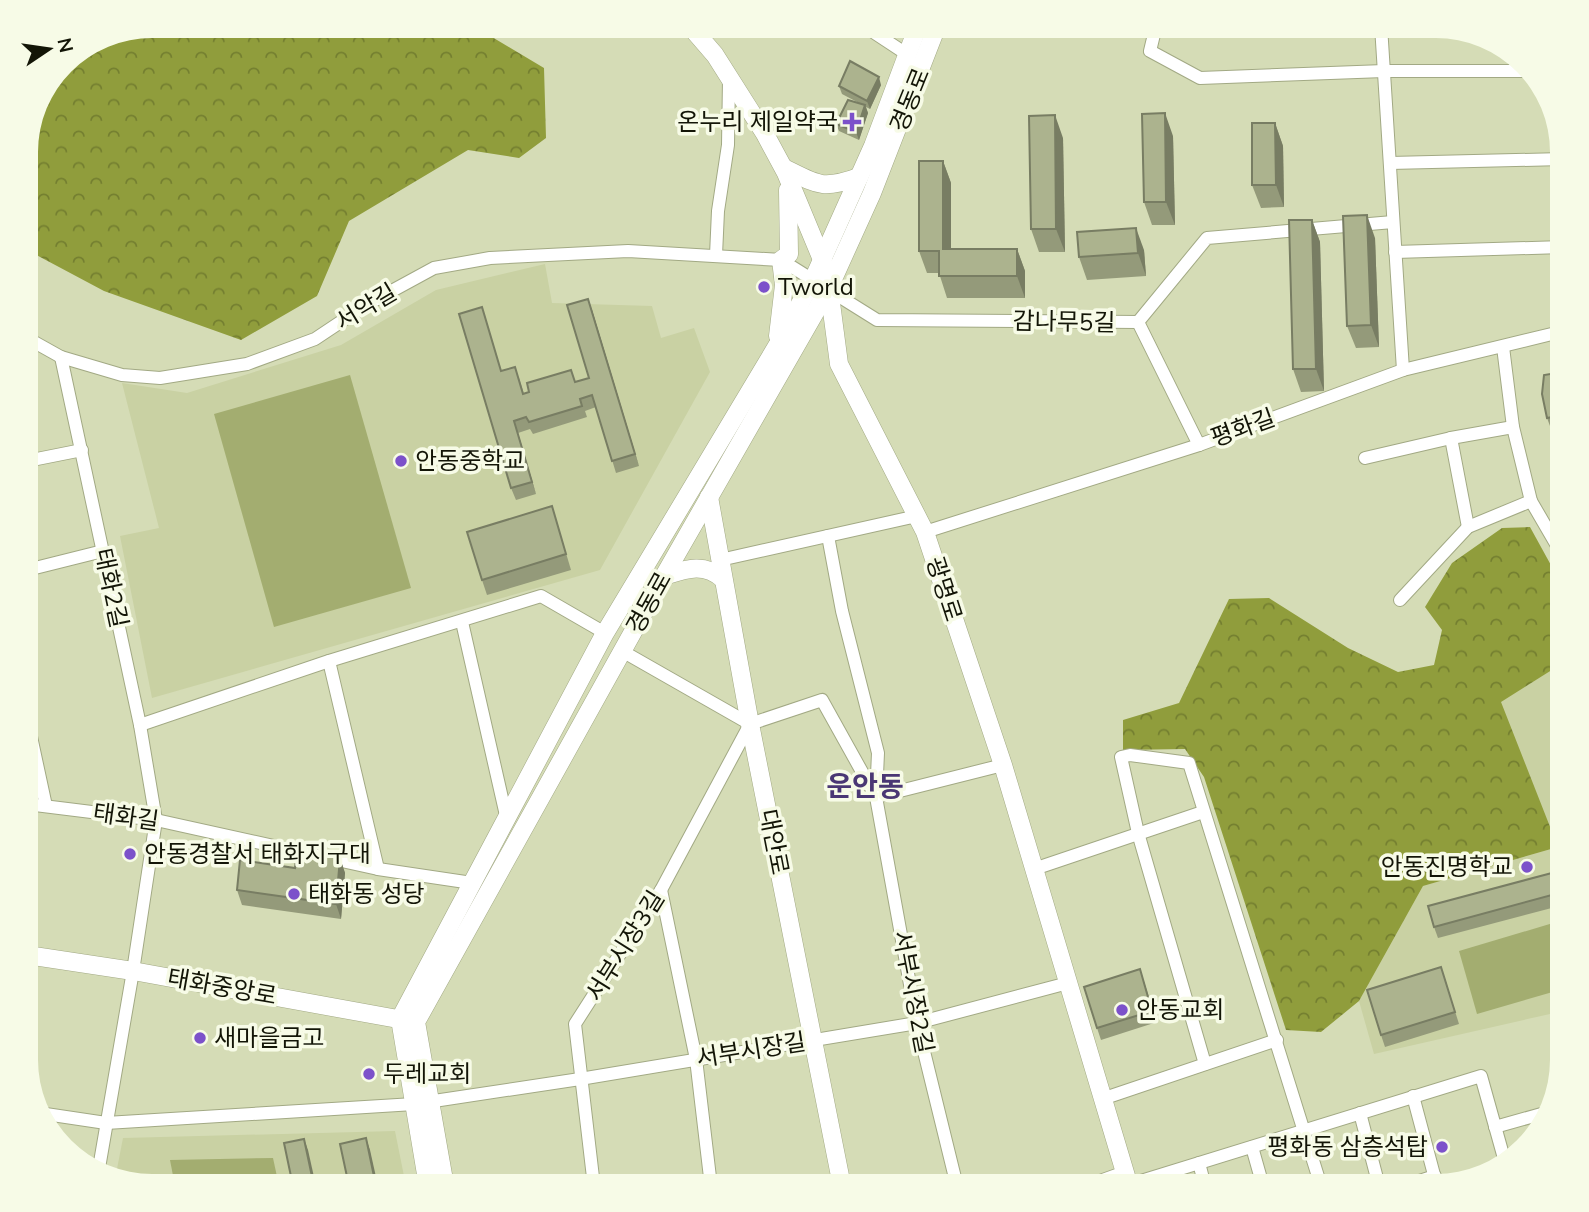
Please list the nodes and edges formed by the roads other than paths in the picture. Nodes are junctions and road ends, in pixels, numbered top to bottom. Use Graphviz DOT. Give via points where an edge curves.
graph roads {
  1 [pos="700,38"];
  2 [pos="882,38"];
  3 [pos="914,38"];
  4 [pos="932,38"];
  5 [pos="1153,38"];
  6 [pos="1382,38"];
  7 [pos="908,55"];
  8 [pos="1384,71"];
  9 [pos="1516,71"];
  10 [pos="729,79"];
  11 [pos="1550,159"];
  12 [pos="1390,163"];
  13 [pos="785,170"];
  14 [pos="859,177"];
  15 [pos="1393,222"];
  16 [pos="1550,247"];
  17 [pos="1395,252"];
  18 [pos="716,255"];
  19 [pos="781,260"];
  20 [pos="822,262"];
  21 [pos="821,284"];
  22 [pos="1138,322"];
  23 [pos="1550,334"];
  24 [pos="39,345"];
  25 [pos="777,345"];
  26 [pos="1503,347"];
  27 [pos="61,357"];
  28 [pos="1402,370"];
  29 [pos="1513,427"];
  30 [pos="1451,438"];
  31 [pos="1199,445"];
  32 [pos="82,450"];
  33 [pos="1365,458"];
  34 [pos="39,459"];
  35 [pos="709,497"];
  36 [pos="1531,501"];
  37 [pos="921,524"];
  38 [pos="1468,527"];
  39 [pos="1550,534"];
  40 [pos="828,536"];
  41 [pos="103,551"];
  42 [pos="720,560"];
  43 [pos="39,567"];
  44 [pos="664,576"];
  45 [pos="723,579"];
  46 [pos="1400,600"];
  47 [pos="462,622"];
  48 [pos="604,633"];
  49 [pos="622,651"];
  50 [pos="328,661"];
  51 [pos="750,724"];
  52 [pos="140,725"];
  53 [pos="1003,765"];
  54 [pos="39,774"];
  55 [pos="876,797"];
  56 [pos="39,805"];
  57 [pos="46,806"];
  58 [pos="1203,812"];
  59 [pos="156,820"];
  60 [pos="507,820"];
  61 [pos="1138,833"];
  62 [pos="378,869"];
  63 [pos="1034,869"];
  64 [pos="472,883"];
  65 [pos="661,890"];
  66 [pos="39,957"];
  67 [pos="133,971"];
  68 [pos="1068,983"];
  69 [pos="408,1021"];
  70 [pos="917,1023"];
  71 [pos="814,1040"];
  72 [pos="1277,1040"];
  73 [pos="696,1059"];
  74 [pos="1205,1064"];
  75 [pos="580,1079"];
  76 [pos="1413,1096"];
  77 [pos="1102,1099"];
  78 [pos="422,1102"];
  79 [pos="1360,1113"];
  80 [pos="53,1115"];
  81 [pos="1536,1116"];
  82 [pos="106,1123"];
  83 [pos="1495,1127"];
  84 [pos="1305,1130"];
  85 [pos="1252,1147"];
  86 [pos="1502,1152"];
  87 [pos="100,1160"];
  88 [pos="1199,1163"];
  89 [pos="427,1174"];
  90 [pos="442,1174"];
  91 [pos="592,1174"];
  92 [pos="710,1174"];
  93 [pos="840,1174"];
  94 [pos="954,1174"];
  95 [pos="1125,1174"];
  96 [pos="1155,1174"];
  97 [pos="1202,1174"];
  98 [pos="1260,1174"];
  99 [pos="1318,1174"];
  100 [pos="1376,1174"];
  101 [pos="1434,1174"];
  1 -- 10 [label="street, 광명로"];
  2 -- 7 [label="street"];
  3 -- 7 [label="street, 경동로"];
  4 -- 21 [label="street, 경동로" via="872,193"];
  5 -- 8 [label="street" via="1150,51 1200,78"];
  6 -- 8 [label="street"];
  7 -- 14 [label="street, 경동로"];
  8 -- 9 [label="street"];
  8 -- 12 [label="street"];
  10 -- 13 [label="street, 광명로"];
  10 -- 18 [label="street" via="728,145"];
  11 -- 12 [label="street"];
  12 -- 15 [label="street"];
  13 -- 14 [label="street" via="830,186"];
  13 -- 19 [label="street" via="789,254"];
  13 -- 20 [label="street, 광명로"];
  14 -- 20 [label="street, 경동로"];
  15 -- 17 [label="street"];
  15 -- 22 [label="street, 감나무5길" via="1207,238"];
  16 -- 17 [label="street"];
  17 -- 28 [label="street"];
  18 -- 19 [label="street, 서악길"];
  18 -- 27 [label="street, 서악길" via="576,253 490,258 434,268 315,339 247,364 160,378 122,375"];
  19 -- 21 [label="street, 서악길"];
  19 -- 25 [label="street" via="784,285"];
  20 -- 21 [label="street, 광명로"];
  21 -- 22 [label="street, 감나무5길" via="877,320"];
  21 -- 25 [label="street, 경동로"];
  21 -- 35 [label="street, 경동로"];
  21 -- 37 [label="street, 광명로" via="839,364"];
  22 -- 31 [label="street"];
  23 -- 26 [label="street, 평화길"];
  24 -- 27 [label="street, 서악길"];
  25 -- 48 [label="street, 경동로"];
  26 -- 28 [label="street, 평화길"];
  26 -- 29 [label="street"];
  27 -- 32 [label="street, 태화2길"];
  28 -- 31 [label="street, 평화길"];
  29 -- 30 [label="street"];
  29 -- 36 [label="street"];
  30 -- 33 [label="street"];
  30 -- 38 [label="street"];
  31 -- 37 [label="street, 평화길"];
  32 -- 34 [label="street"];
  32 -- 41 [label="street, 태화2길"];
  35 -- 42 [label="street, 대안로"];
  35 -- 44 [label="street, 경동로"];
  36 -- 38 [label="street"];
  36 -- 39 [label="street"];
  37 -- 40 [label="street, 평화길"];
  37 -- 53 [label="street, 광명로"];
  38 -- 46 [label="street"];
  40 -- 42 [label="street, 평화길"];
  40 -- 55 [label="street" via="878,753"];
  41 -- 43 [label="street"];
  41 -- 52 [label="street, 태화2길"];
  42 -- 45 [label="street, 대안로"];
  44 -- 45 [label="street" via="696,568 709,569"];
  44 -- 49 [label="street, 경동로"];
  45 -- 51 [label="street, 대안로"];
  47 -- 48 [label="street" via="541,596"];
  47 -- 50 [label="street"];
  47 -- 60 [label="street"];
  48 -- 60 [label="street, 경동로"];
  49 -- 51 [label="street"];
  49 -- 69 [label="street, 경동로"];
  50 -- 52 [label="street"];
  50 -- 62 [label="street"];
  51 -- 55 [label="street, 서부시장2길" via="822,700"];
  51 -- 65 [label="street, 서부시장3길"];
  51 -- 71 [label="street, 대안로"];
  52 -- 59 [label="street, 태화2길"];
  53 -- 55 [label="street"];
  53 -- 63 [label="street, 광명로"];
  54 -- 57 [label="street"];
  55 -- 70 [label="street, 서부시장2길"];
  56 -- 57 [label="street, 태화길"];
  57 -- 59 [label="street, 태화길"];
  58 -- 61 [label="street"];
  58 -- 61 [label="street" via="1189,763 1130,755 1121,758"];
  58 -- 72 [label="street"];
  59 -- 62 [label="street, 태화길"];
  59 -- 67 [label="street, 태화2길"];
  60 -- 64 [label="street, 경동로"];
  61 -- 63 [label="street"];
  61 -- 74 [label="street"];
  62 -- 64 [label="street, 태화길"];
  63 -- 68 [label="street, 광명로"];
  64 -- 69 [label="street, 경동로"];
  65 -- 73 [label="street"];
  65 -- 75 [label="street, 서부시장3길" via="575,1024"];
  66 -- 67 [label="street, 태화중앙로"];
  67 -- 69 [label="street, 태화중앙로"];
  67 -- 82 [label="street, 태화2길"];
  68 -- 70 [label="street, 서부시장길"];
  68 -- 77 [label="street, 광명로"];
  69 -- 78 [label="street"];
  70 -- 71 [label="street, 서부시장길"];
  70 -- 94 [label="street, 서부시장2길"];
  71 -- 73 [label="street, 서부시장길"];
  71 -- 93 [label="street, 대안로"];
  72 -- 74 [label="street"];
  72 -- 84 [label="street"];
  73 -- 75 [label="street, 서부시장길"];
  73 -- 92 [label="street"];
  74 -- 77 [label="street"];
  75 -- 78 [label="street, 서부시장길"];
  75 -- 91 [label="street, 서부시장3길"];
  76 -- 79 [label="street"];
  76 -- 83 [label="street" via="1481,1076"];
  76 -- 101 [label="street"];
  77 -- 95 [label="street, 광명로"];
  78 -- 82 [label="street, 서부시장길"];
  78 -- 89 [label="street"];
  78 -- 90 [label="street"];
  79 -- 84 [label="street"];
  79 -- 100 [label="street"];
  80 -- 82 [label="street, 서부시장길"];
  81 -- 83 [label="street"];
  82 -- 87 [label="street, 태화2길"];
  83 -- 86 [label="street"];
  84 -- 85 [label="street"];
  84 -- 99 [label="street"];
  85 -- 88 [label="street"];
  85 -- 98 [label="street"];
  88 -- 96 [label="street"];
  88 -- 97 [label="street"];
}
